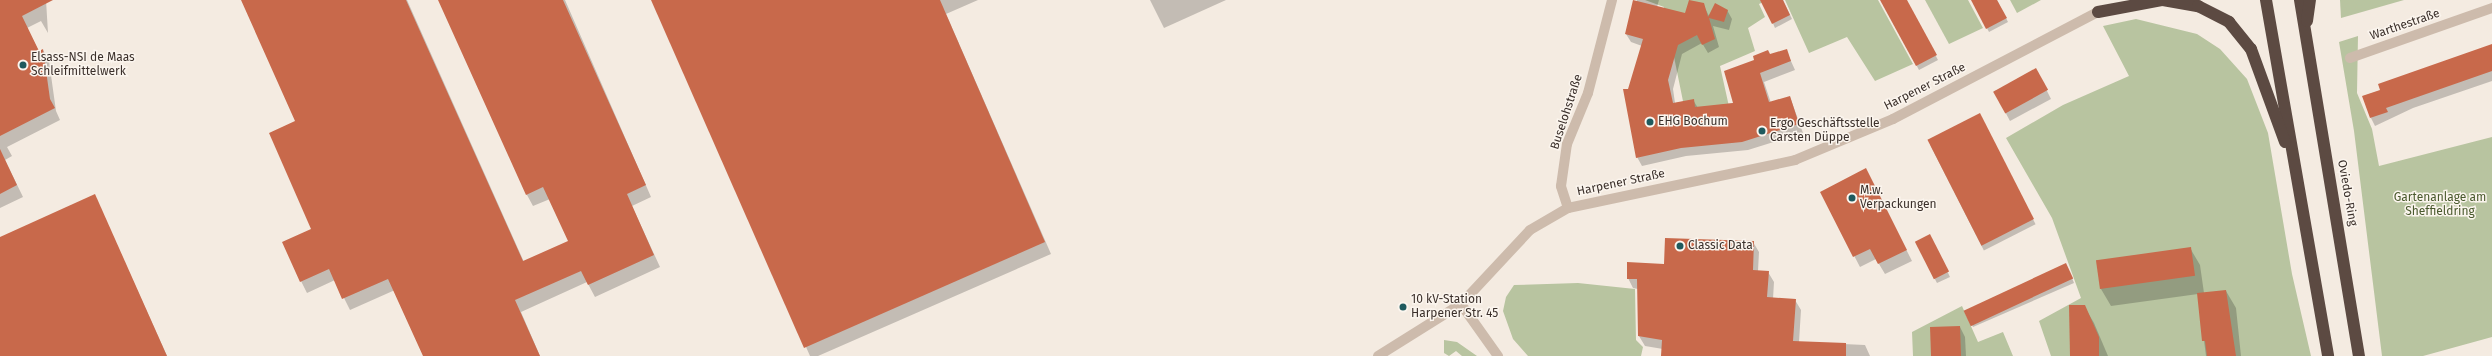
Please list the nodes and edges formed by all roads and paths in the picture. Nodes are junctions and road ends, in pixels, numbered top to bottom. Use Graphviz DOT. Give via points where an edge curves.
graph roads {
  1 [pos="1612,0"];
  2 [pos="2116,0"];
  3 [pos="2266,0"];
  4 [pos="2300,0"];
  5 [pos="2310,0"];
  6 [pos="2492,8"];
  7 [pos="2098,12"];
  8 [pos="2306,34"];
  9 [pos="2350,58"];
  10 [pos="2299,184"];
  11 [pos="1568,208"];
  12 [pos="1461,304"];
  13 [pos="1378,356"];
  14 [pos="1498,356"];
  15 [pos="2328,356"];
  16 [pos="2358,356"];
  1 -- 11 [label="street, Buselohstraße" via="1588,93 1567,144 1561,186"];
  2 -- 7 [label="highway"];
  3 -- 10 [label="highway"];
  4 -- 8 [label="highway, Oviedo-Ring"];
  5 -- 8 [label="highway"];
  6 -- 9 [label="street, Warthestraße"];
  7 -- 10 [label="highway" via="2175,1 2198,6 2229,22 2251,49 2263,75"];
  7 -- 11 [label="street, Harpener Straße" via="1893,119 1795,160"];
  8 -- 16 [label="highway, Oviedo-Ring"];
  10 -- 15 [label="highway"];
  11 -- 12 [label="street" via="1530,230"];
  12 -- 13 [label="street"];
  12 -- 14 [label="street"];
}
